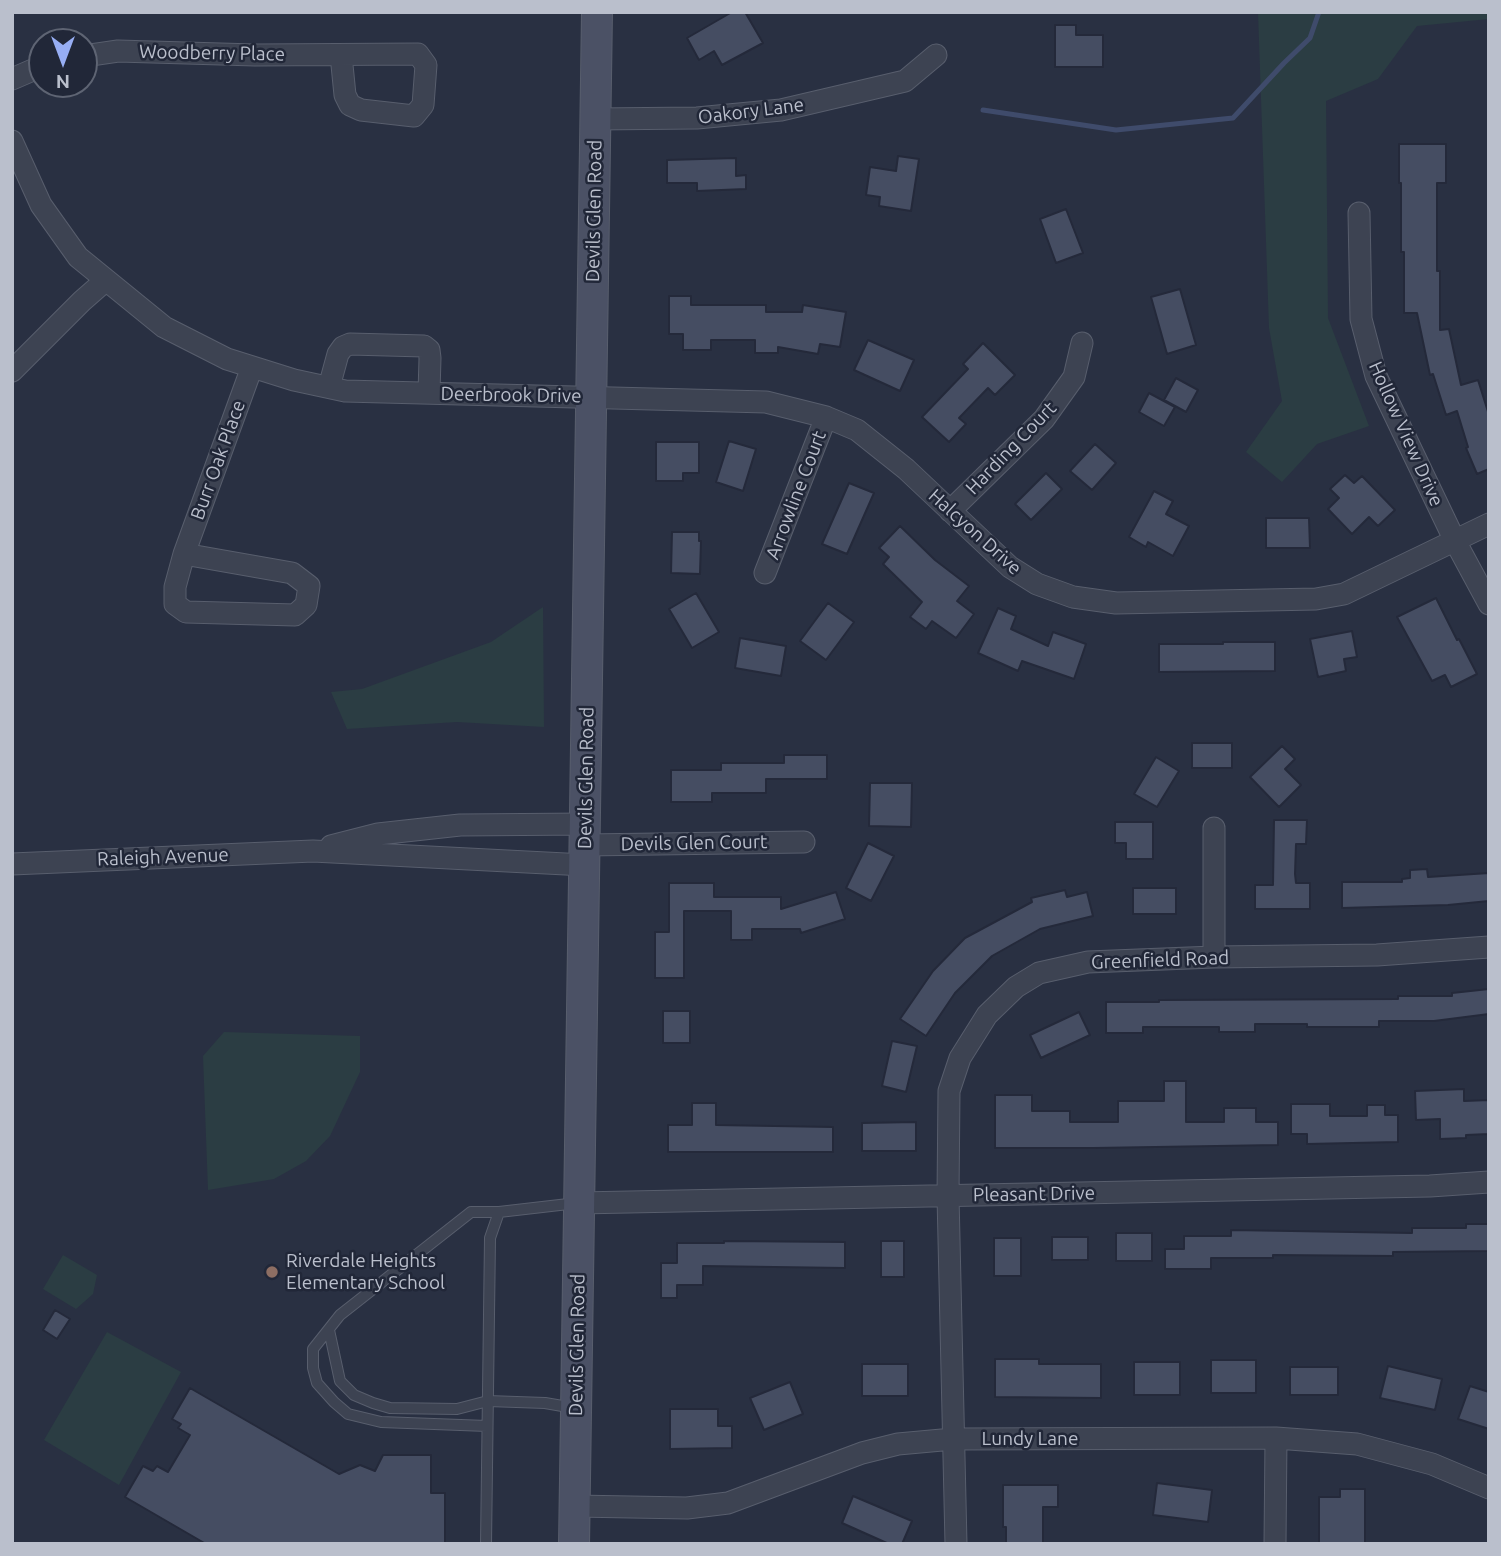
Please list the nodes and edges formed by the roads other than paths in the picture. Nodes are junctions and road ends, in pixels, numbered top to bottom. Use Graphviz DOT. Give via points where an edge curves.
graph roads {
  1 [pos="597,12"];
  2 [pos="98,54"];
  3 [pos="341,55"];
  4 [pos="936,55"];
  5 [pos="595,119"];
  6 [pos="12,141"];
  7 [pos="1359,213"];
  8 [pos="106,280"];
  9 [pos="1082,343"];
  10 [pos="252,367"];
  11 [pos="12,371"];
  12 [pos="329,387"];
  13 [pos="429,393"];
  14 [pos="592,397"];
  15 [pos="826,417"];
  16 [pos="950,511"];
  17 [pos="1489,524"];
  18 [pos="1455,541"];
  19 [pos="184,554"];
  20 [pos="765,573"];
  21 [pos="1489,604"];
  22 [pos="1214,828"];
  23 [pos="804,842"];
  24 [pos="585,845"];
  25 [pos="313,851"];
  26 [pos="12,864"];
  27 [pos="1489,947"];
  28 [pos="1214,957"];
  29 [pos="1489,1182"];
  30 [pos="948,1196"];
  31 [pos="579,1203"];
  32 [pos="499,1212"];
  33 [pos="325,1334"];
  34 [pos="488,1401"];
  35 [pos="576,1409"];
  36 [pos="487,1426"];
  37 [pos="1276,1438"];
  38 [pos="953,1439"];
  39 [pos="1489,1488"];
  40 [pos="575,1506"];
  41 [pos="486,1544"];
  42 [pos="575,1544"];
  43 [pos="956,1544"];
  44 [pos="1275,1544"];
  1 -- 5 [label="main road, Devils Glen Road"];
  2 -- 3 [label="street, Woodberry Place"];
  4 -- 5 [label="street, Oakory Lane" via="905,80 781,110 696,118"];
  5 -- 14 [label="main road, Devils Glen Road"];
  6 -- 8 [label="street, Deerbrook Drive" via="41,205 78,257"];
  7 -- 18 [label="street, Hollow View Drive" via="1361,319 1376,376"];
  8 -- 10 [label="street, Deerbrook Drive" via="164,327"];
  8 -- 11 [label="street"];
  9 -- 16 [label="street, Harding Court" via="1074,377 1044,419"];
  10 -- 12 [label="street, Deerbrook Drive"];
  10 -- 19 [label="street, Burr Oak Place"];
  12 -- 13 [label="street, Deerbrook Drive"];
  12 -- 13 [label="street, Deerbrook Drive" via="343,347 424,346 430,358"];
  13 -- 14 [label="street, Deerbrook Drive"];
  14 -- 15 [label="street, Halcyon Drive" via="766,402"];
  14 -- 24 [label="main road, Devils Glen Road"];
  15 -- 16 [label="street, Halcyon Drive" via="857,429"];
  15 -- 20 [label="street, Arrowline Court"];
  16 -- 18 [label="street, Halcyon Drive" via="1010,566 1037,584 1073,597 1116,603 1334,596"];
  17 -- 18 [label="street, Halcyon Drive"];
  18 -- 21 [label="street, Hollow View Drive"];
  19 -- 19 [label="street, Burr Oak Place" via="175,604 186,612 295,615 306,605 309,586 292,573"];
  22 -- 28 [label="street"];
  23 -- 24 [label="street, Devils Glen Court"];
  24 -- 25 [label="street, Raleigh Avenue"];
  24 -- 25 [label="street, Raleigh Avenue" via="460,825 378,834"];
  24 -- 31 [label="main road, Devils Glen Road"];
  25 -- 26 [label="street, Raleigh Avenue"];
  27 -- 28 [label="street, Greenfield Road" via="1377,955"];
  28 -- 30 [label="street, Greenfield Road" via="1088,961 1040,973 1016,987 987,1015 960,1058 949,1091"];
  29 -- 30 [label="street, Pleasant Drive"];
  30 -- 31 [label="street, Pleasant Drive"];
  30 -- 38 [label="street, Greenfield Road"];
  31 -- 32 [label="lane"];
  31 -- 35 [label="main road, Devils Glen Road"];
  32 -- 33 [label="lane" via="471,1212 340,1315"];
  32 -- 34 [label="lane" via="490,1238"];
  33 -- 34 [label="lane" via="340,1381 354,1395 390,1408 457,1409"];
  33 -- 36 [label="lane" via="313,1349 317,1383 348,1414 381,1422"];
  34 -- 35 [label="lane"];
  34 -- 36 [label="lane"];
  35 -- 40 [label="main road, Devils Glen Road"];
  36 -- 41 [label="lane"];
  37 -- 38 [label="street, Lundy Lane"];
  37 -- 39 [label="street, Lundy Lane" via="1357,1444 1432,1464"];
  37 -- 44 [label="street"];
  38 -- 40 [label="street, Lundy Lane" via="862,1453 728,1503 687,1508"];
  38 -- 43 [label="street, Greenfield Road"];
  40 -- 42 [label="main road, Devils Glen Road"];
}
